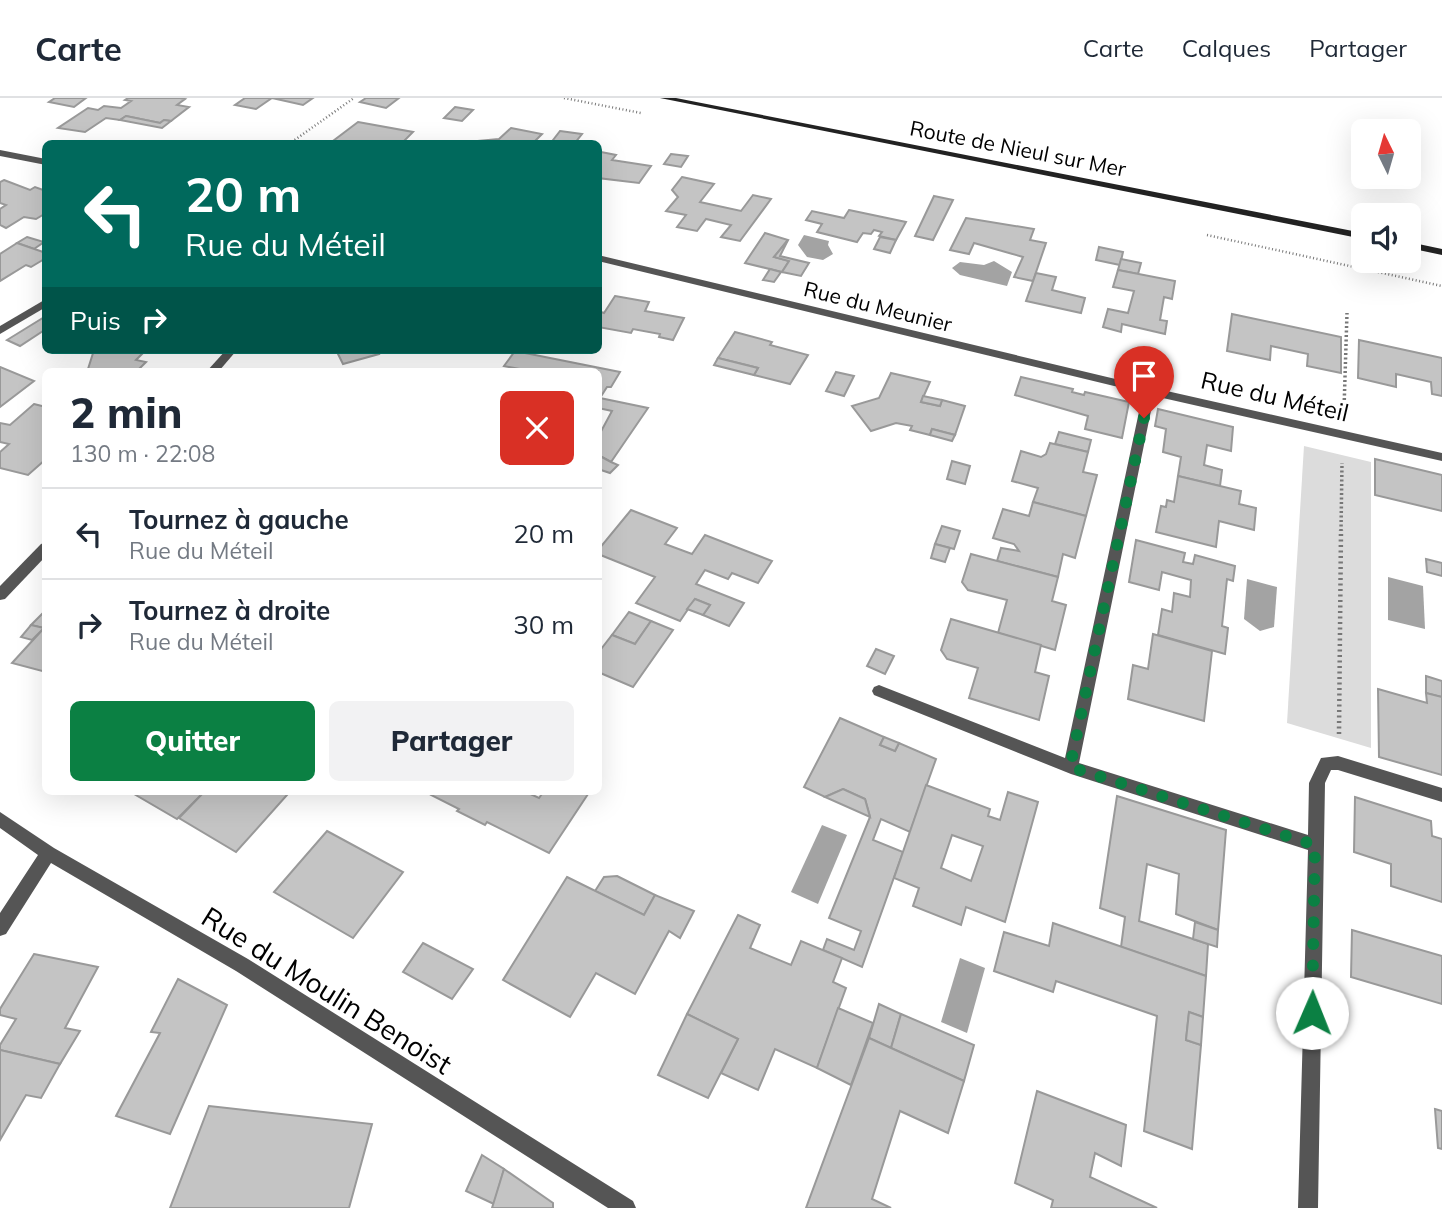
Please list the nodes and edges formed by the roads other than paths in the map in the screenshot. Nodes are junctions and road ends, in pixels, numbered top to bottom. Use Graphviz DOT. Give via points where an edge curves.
graph roads {
  1 [pos="664,98"];
  2 [pos="0,153"];
  3 [pos="42,161"];
  4 [pos="1351,234"];
  5 [pos="1421,248"];
  6 [pos="1442,252"];
  7 [pos="602,259"];
  8 [pos="42,305"];
  9 [pos="0,331"];
  10 [pos="228,354"];
  11 [pos="216,368"];
  12 [pos="1149,391"];
  13 [pos="1442,457"];
  14 [pos="42,551"];
  15 [pos="0,595"];
  16 [pos="879,691"];
  17 [pos="1070,767"];
  18 [pos="1442,795"];
  19 [pos="0,819"];
  20 [pos="1315,845"];
  21 [pos="48,853"];
  22 [pos="0,928"];
  23 [pos="626,1208"];
  24 [pos="1308,1208"];
  1 -- 4 [label="street, Route de Nieul sur Mer"];
  2 -- 3 [label="street"];
  5 -- 6 [label="street"];
  7 -- 12 [label="street, Rue du Meunier"];
  8 -- 9 [label="street"];
  10 -- 11 [label="street"];
  12 -- 13 [label="street, Rue du Méteil"];
  12 -- 17 [label="street"];
  14 -- 15 [label="street"];
  16 -- 17 [label="street"];
  17 -- 20 [label="street"];
  18 -- 20 [label="street" via="1326,763 1317,783"];
  19 -- 21 [label="street, Rue du Moulin Benoist"];
  20 -- 24 [label="street"];
  21 -- 22 [label="street"];
  21 -- 23 [label="street, Rue du Moulin Benoist" via="242,965"];
}
